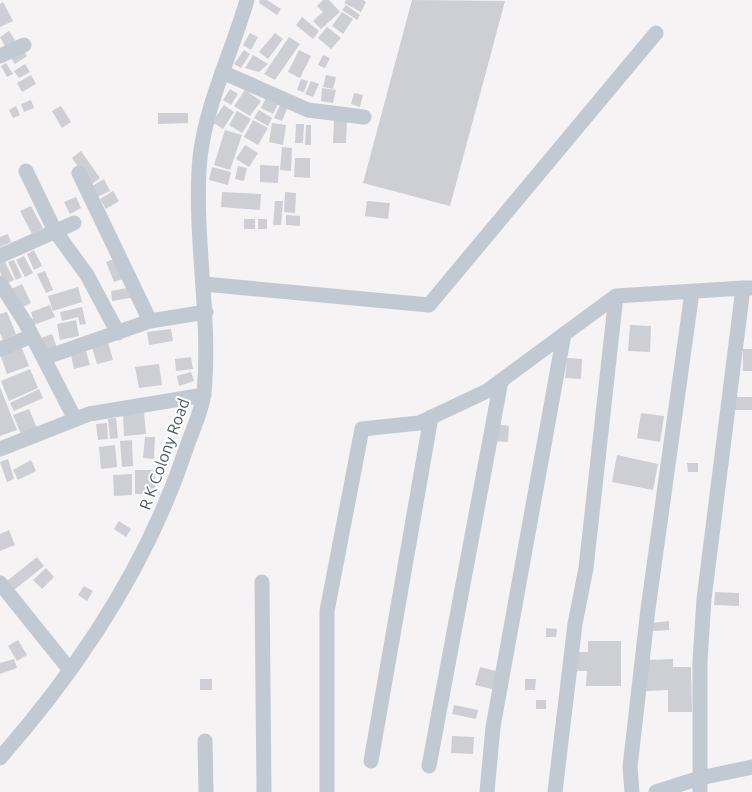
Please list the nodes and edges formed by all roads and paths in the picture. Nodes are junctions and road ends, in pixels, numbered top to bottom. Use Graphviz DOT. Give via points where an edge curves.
graph roads {
  1 [pos="247,0"];
  2 [pos="656,33"];
  3 [pos="24,45"];
  4 [pos="0,56"];
  5 [pos="222,72"];
  6 [pos="364,117"];
  7 [pos="26,171"];
  8 [pos="79,173"];
  9 [pos="74,223"];
  10 [pos="55,231"];
  11 [pos="0,256"];
  12 [pos="0,283"];
  13 [pos="204,284"];
  14 [pos="747,288"];
  15 [pos="692,292"];
  16 [pos="616,296"];
  17 [pos="206,312"];
  18 [pos="150,321"];
  19 [pos="118,333"];
  20 [pos="564,334"];
  21 [pos="32,336"];
  22 [pos="0,349"];
  23 [pos="44,358"];
  24 [pos="501,381"];
  25 [pos="204,395"];
  26 [pos="430,417"];
  27 [pos="75,419"];
  28 [pos="0,449"];
  29 [pos="262,582"];
  30 [pos="0,583"];
  31 [pos="69,670"];
  32 [pos="205,741"];
  33 [pos="0,758"];
  34 [pos="371,761"];
  35 [pos="430,766"];
  36 [pos="752,767"];
  37 [pos="700,785"];
  38 [pos="206,792"];
  39 [pos="264,792"];
  40 [pos="327,792"];
  41 [pos="487,792"];
  42 [pos="555,792"];
  43 [pos="632,792"];
  44 [pos="656,792"];
  1 -- 5 [label="street, R K Colony Road"];
  2 -- 13 [label="street" via="430,305"];
  3 -- 4 [label="street"];
  5 -- 6 [label="street" via="308,110"];
  5 -- 13 [label="street, R K Colony Road" via="202,144 199,171"];
  7 -- 10 [label="street"];
  8 -- 18 [label="street"];
  9 -- 10 [label="street"];
  10 -- 11 [label="street"];
  10 -- 19 [label="street" via="86,275"];
  12 -- 21 [label="street"];
  13 -- 17 [label="street, R K Colony Road"];
  14 -- 15 [label="street"];
  14 -- 37 [label="street" via="704,599 700,661"];
  15 -- 16 [label="street"];
  15 -- 43 [label="street" via="648,609 630,767"];
  16 -- 20 [label="street"];
  16 -- 42 [label="street" via="586,568 575,624"];
  17 -- 18 [label="street"];
  17 -- 25 [label="street, R K Colony Road"];
  18 -- 19 [label="street"];
  19 -- 23 [label="street"];
  20 -- 24 [label="street"];
  20 -- 41 [label="street" via="495,718"];
  21 -- 22 [label="street"];
  21 -- 23 [label="street"];
  23 -- 27 [label="street"];
  24 -- 26 [label="street"];
  24 -- 35 [label="street"];
  25 -- 27 [label="street"];
  25 -- 31 [label="street, R K Colony Road" via="174,486 142,558"];
  26 -- 34 [label="street"];
  26 -- 40 [label="street" via="418,423 362,429 327,611"];
  27 -- 28 [label="street"];
  29 -- 39 [label="street"];
  30 -- 31 [label="street"];
  31 -- 33 [label="street, R K Colony Road" via="38,715"];
  32 -- 38 [label="street"];
  36 -- 37 [label="street"];
  37 -- 44 [label="street"];
}
